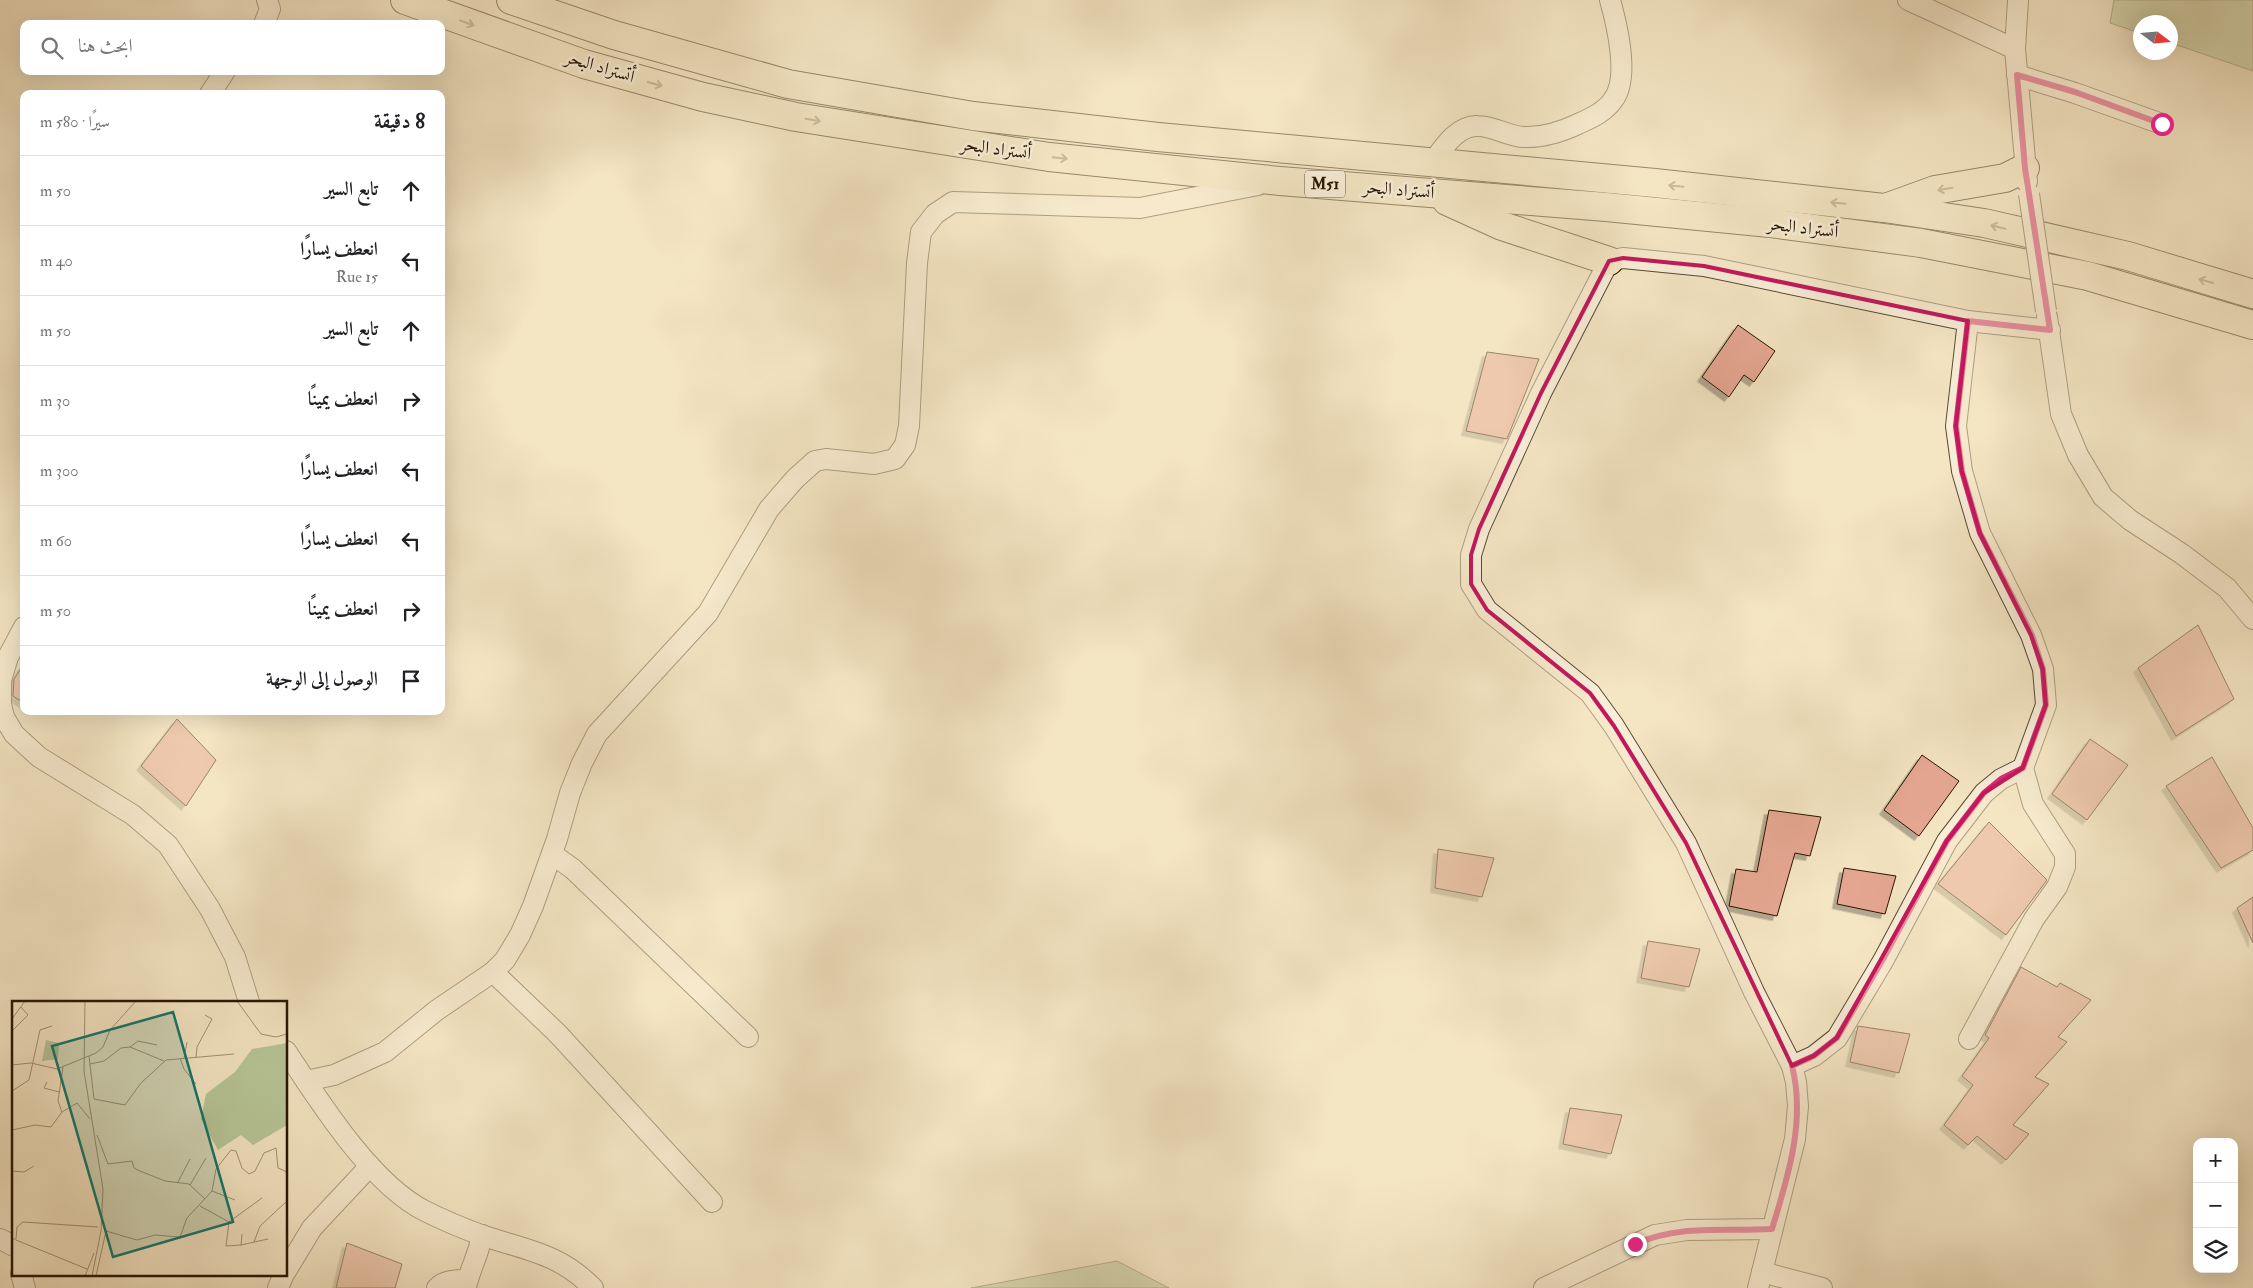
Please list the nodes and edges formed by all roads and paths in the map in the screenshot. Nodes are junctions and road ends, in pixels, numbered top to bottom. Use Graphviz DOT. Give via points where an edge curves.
graph roads {
  1 [pos="267,0"];
  2 [pos="405,0"];
  3 [pos="511,0"];
  4 [pos="1610,0"];
  5 [pos="1908,0"];
  6 [pos="2018,0"];
  7 [pos="266,20"];
  8 [pos="2015,49"];
  9 [pos="222,75"];
  10 [pos="2017,75"];
  11 [pos="213,90"];
  12 [pos="2162,124"];
  13 [pos="1432,162"];
  14 [pos="1280,181"];
  15 [pos="2027,181"];
  16 [pos="1427,193"];
  17 [pos="1884,208"];
  18 [pos="1609,261"];
  19 [pos="2253,294"];
  20 [pos="1968,321"];
  21 [pos="2048,321"];
  22 [pos="2253,325"];
  23 [pos="2253,619"];
  24 [pos="20,634"];
  25 [pos="2023,768"];
  26 [pos="552,854"];
  27 [pos="493,972"];
  28 [pos="249,1001"];
  29 [pos="748,1037"];
  30 [pos="1968,1039"];
  31 [pos="288,1054"];
  32 [pos="1792,1066"];
  33 [pos="306,1081"];
  34 [pos="370,1166"];
  35 [pos="712,1202"];
  36 [pos="1772,1229"];
  37 [pos="482,1235"];
  38 [pos="0,1239"];
  39 [pos="12,1245"];
  40 [pos="288,1267"];
  41 [pos="22,1276"];
  42 [pos="283,1276"];
  43 [pos="1760,1280"];
  44 [pos="466,1284"];
  45 [pos="26,1288"];
  46 [pos="278,1288"];
  47 [pos="437,1288"];
  48 [pos="593,1288"];
  49 [pos="1544,1288"];
  50 [pos="1822,1288"];
  1 -- 7 [label="street" via="270,9"];
  2 -- 14 [label="highway, أتستراد البحر / M51, one-way" via="584,64 703,97 796,117 1048,157"];
  3 -- 13 [label="highway, أتستراد البحر / M51" via="624,38 798,86 972,116"];
  4 -- 13 [label="street" via="1621,66 1621,85 1613,101 1597,115 1558,133 1523,137 1478,126 1462,131 1450,139"];
  5 -- 8 [label="street"];
  6 -- 8 [label="street"];
  8 -- 10 [label="street"];
  9 -- 11 [label="street"];
  10 -- 12 [label="street"];
  10 -- 15 [label="street"];
  17 -- 13 [label="highway, أتستراد البحر / M51, one-way"];
  14 -- 16 [label="highway, أتستراد البحر / M51"];
  14 -- 26 [label="street" via="1140,208 953,202 935,214 921,232 912,390 905,445 895,459 874,464 826,459 815,461 769,509 708,613 597,734 570,793"];
  15 -- 17 [label="highway, one-way" via="2005,178 1935,190"];
  15 -- 21 [label="street, bridge"];
  16 -- 18 [label="highway" via="1502,226"];
  16 -- 22 [label="highway, أتستراد البحر / M51" via="1770,223 1921,243 2088,276"];
  19 -- 17 [label="highway, أتستراد البحر / M51, one-way" via="2128,256 1984,223"];
  18 -- 20 [label="street" via="1622,258 1704,266"];
  18 -- 32 [label="street" via="1541,393 1479,529 1471,555 1471,584 1487,610 1590,693 1614,726 1686,843 1754,992"];
  20 -- 21 [label="street"];
  20 -- 25 [label="street" via="1956,426 1962,471 1980,533 2032,635 2043,669 2046,705"];
  21 -- 23 [label="street" via="2061,414 2078,455 2103,497 2130,520 2227,588"];
  24 -- 28 [label="street" via="1,680 4,716 14,734 39,757 133,815 168,845 210,910 235,957"];
  25 -- 30 [label="street" via="2033,804 2065,854 2066,867"];
  25 -- 32 [label="street" via="2001,779 1984,793 1947,841 1837,1038 1814,1056"];
  26 -- 27 [label="street" via="520,935 505,960"];
  26 -- 29 [label="street" via="573,869"];
  27 -- 33 [label="street" via="436,1010 385,1052 334,1075"];
  27 -- 35 [label="street" via="558,1034"];
  31 -- 33 [label="street"];
  32 -- 36 [label="street" via="1798,1106 1795,1139"];
  33 -- 34 [label="street"];
  34 -- 37 [label="street" via="423,1210"];
  34 -- 40 [label="street" via="312,1228"];
  36 -- 43 [label="street"];
  36 -- 49 [label="street" via="1687,1230 1655,1235"];
  37 -- 44 [label="street"];
  37 -- 48 [label="street" via="556,1259 575,1270"];
  38 -- 39 [label="street"];
  41 -- 45 [label="street"];
  42 -- 46 [label="street"];
  43 -- 50 [label="street"];
  44 -- 47 [label="street" via="450,1281"];
}
